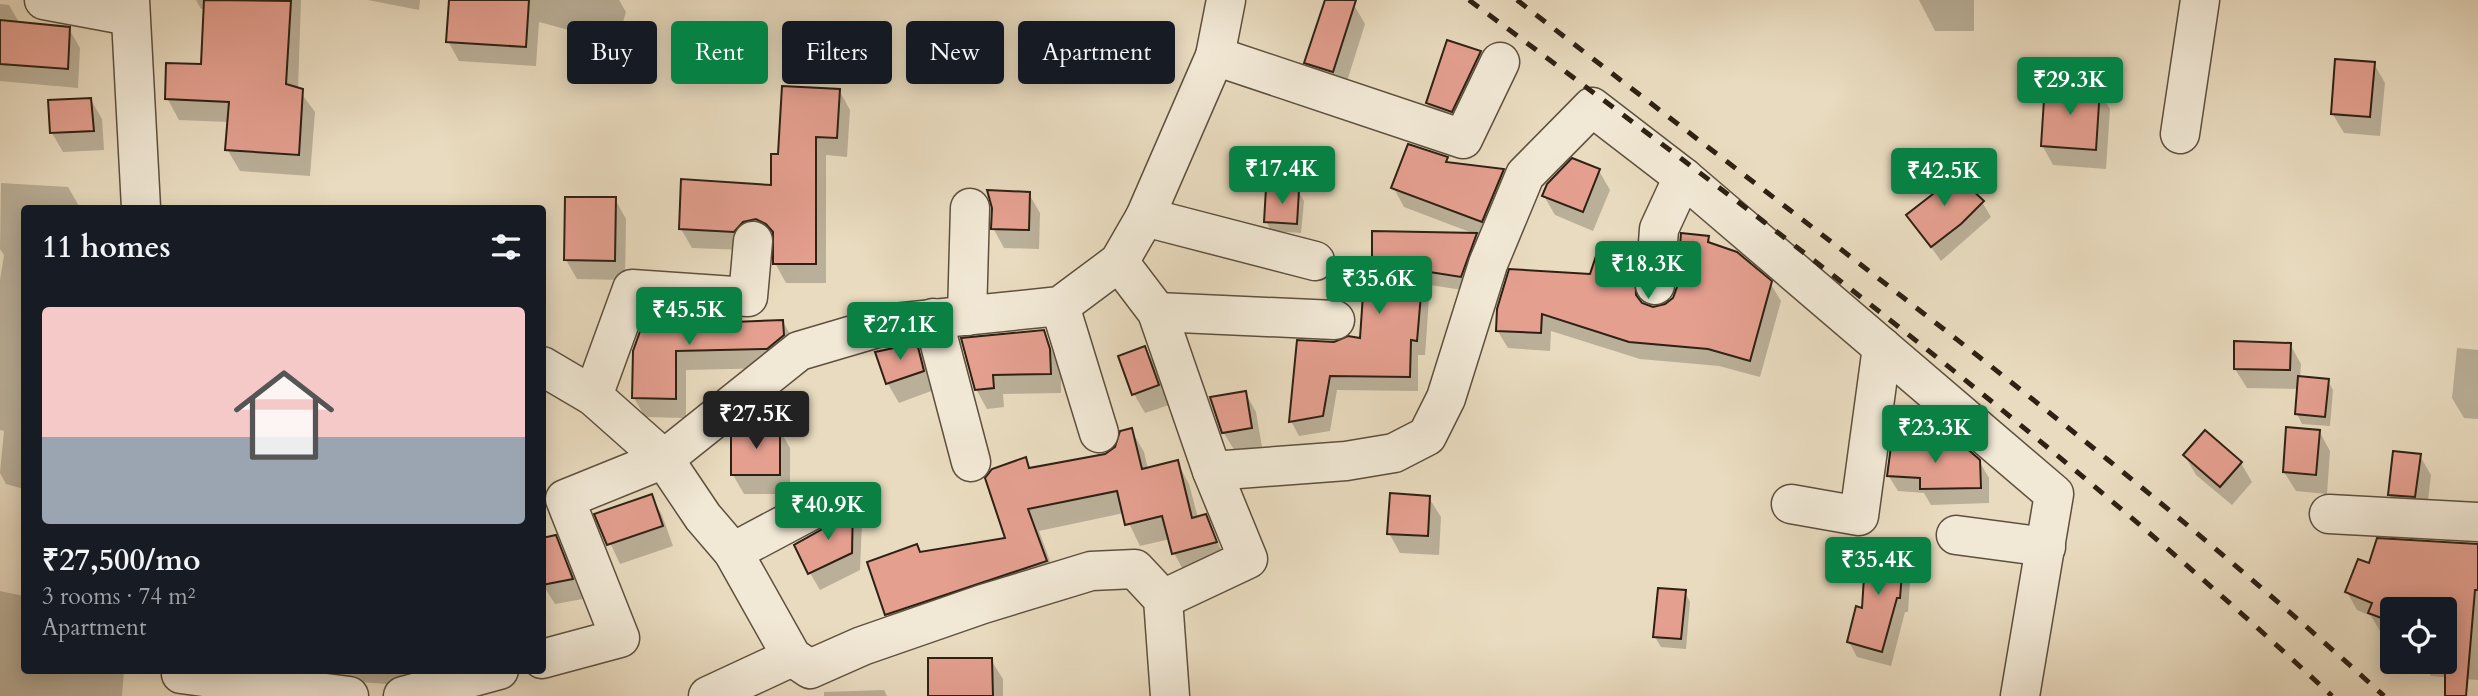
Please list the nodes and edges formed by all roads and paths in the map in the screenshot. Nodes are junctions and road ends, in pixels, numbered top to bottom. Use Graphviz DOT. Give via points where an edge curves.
graph roads {
  1 [pos="44,0"];
  2 [pos="1226,0"];
  3 [pos="2200,0"];
  4 [pos="130,8"];
  5 [pos="1215,55"];
  6 [pos="1500,62"];
  7 [pos="2180,134"];
  8 [pos="1683,177"];
  9 [pos="141,205"];
  10 [pos="970,208"];
  11 [pos="1145,217"];
  12 [pos="753,241"];
  13 [pos="1315,261"];
  14 [pos="1119,262"];
  15 [pos="1655,285"];
  16 [pos="1060,306"];
  17 [pos="1157,312"];
  18 [pos="950,317"];
  19 [pos="1335,320"];
  20 [pos="1882,346"];
  21 [pos="546,368"];
  22 [pos="593,396"];
  23 [pos="1099,433"];
  24 [pos="664,459"];
  25 [pos="971,462"];
  26 [pos="1212,471"];
  27 [pos="1791,504"];
  28 [pos="816,509"];
  29 [pos="2329,514"];
  30 [pos="2478,522"];
  31 [pos="1956,535"];
  32 [pos="2046,547"];
  33 [pos="733,552"];
  34 [pos="1163,599"];
  35 [pos="792,657"];
  36 [pos="546,658"];
  37 [pos="389,674"];
  38 [pos="484,674"];
  39 [pos="180,680"];
  40 [pos="349,696"];
  41 [pos="386,696"];
  42 [pos="403,696"];
  43 [pos="708,696"];
  44 [pos="1170,696"];
  45 [pos="2020,696"];
  1 -- 4 [label="street"];
  2 -- 5 [label="street"];
  3 -- 7 [label="street"];
  4 -- 9 [label="street"];
  5 -- 6 [label="street" via="1463,139"];
  5 -- 11 [label="street"];
  8 -- 15 [label="street" via="1660,229"];
  8 -- 20 [label="street"];
  8 -- 26 [label="street" via="1592,107 1525,175 1488,264 1446,398 1427,436 1394,453 1346,461"];
  10 -- 18 [label="street"];
  11 -- 13 [label="street"];
  11 -- 14 [label="street"];
  12 -- 22 [label="street" via="748,297 632,289"];
  14 -- 16 [label="street"];
  14 -- 17 [label="street"];
  16 -- 18 [label="street"];
  16 -- 23 [label="street"];
  17 -- 19 [label="street"];
  17 -- 26 [label="street"];
  18 -- 24 [label="street" via="894,323 799,352"];
  18 -- 25 [label="street"];
  20 -- 27 [label="street" via="1859,516"];
  20 -- 32 [label="street" via="2054,494"];
  21 -- 22 [label="street"];
  22 -- 24 [label="street"];
  24 -- 33 [label="street"];
  24 -- 36 [label="street" via="565,499 620,638"];
  26 -- 34 [label="street" via="1248,559"];
  28 -- 33 [label="street"];
  29 -- 30 [label="street"];
  31 -- 32 [label="street"];
  32 -- 45 [label="street"];
  33 -- 35 [label="street"];
  34 -- 35 [label="street" via="1135,569 1091,571 862,646 810,669"];
  34 -- 44 [label="street"];
  35 -- 43 [label="street"];
  37 -- 41 [label="street"];
  38 -- 42 [label="street"];
  39 -- 40 [label="street"];
}
